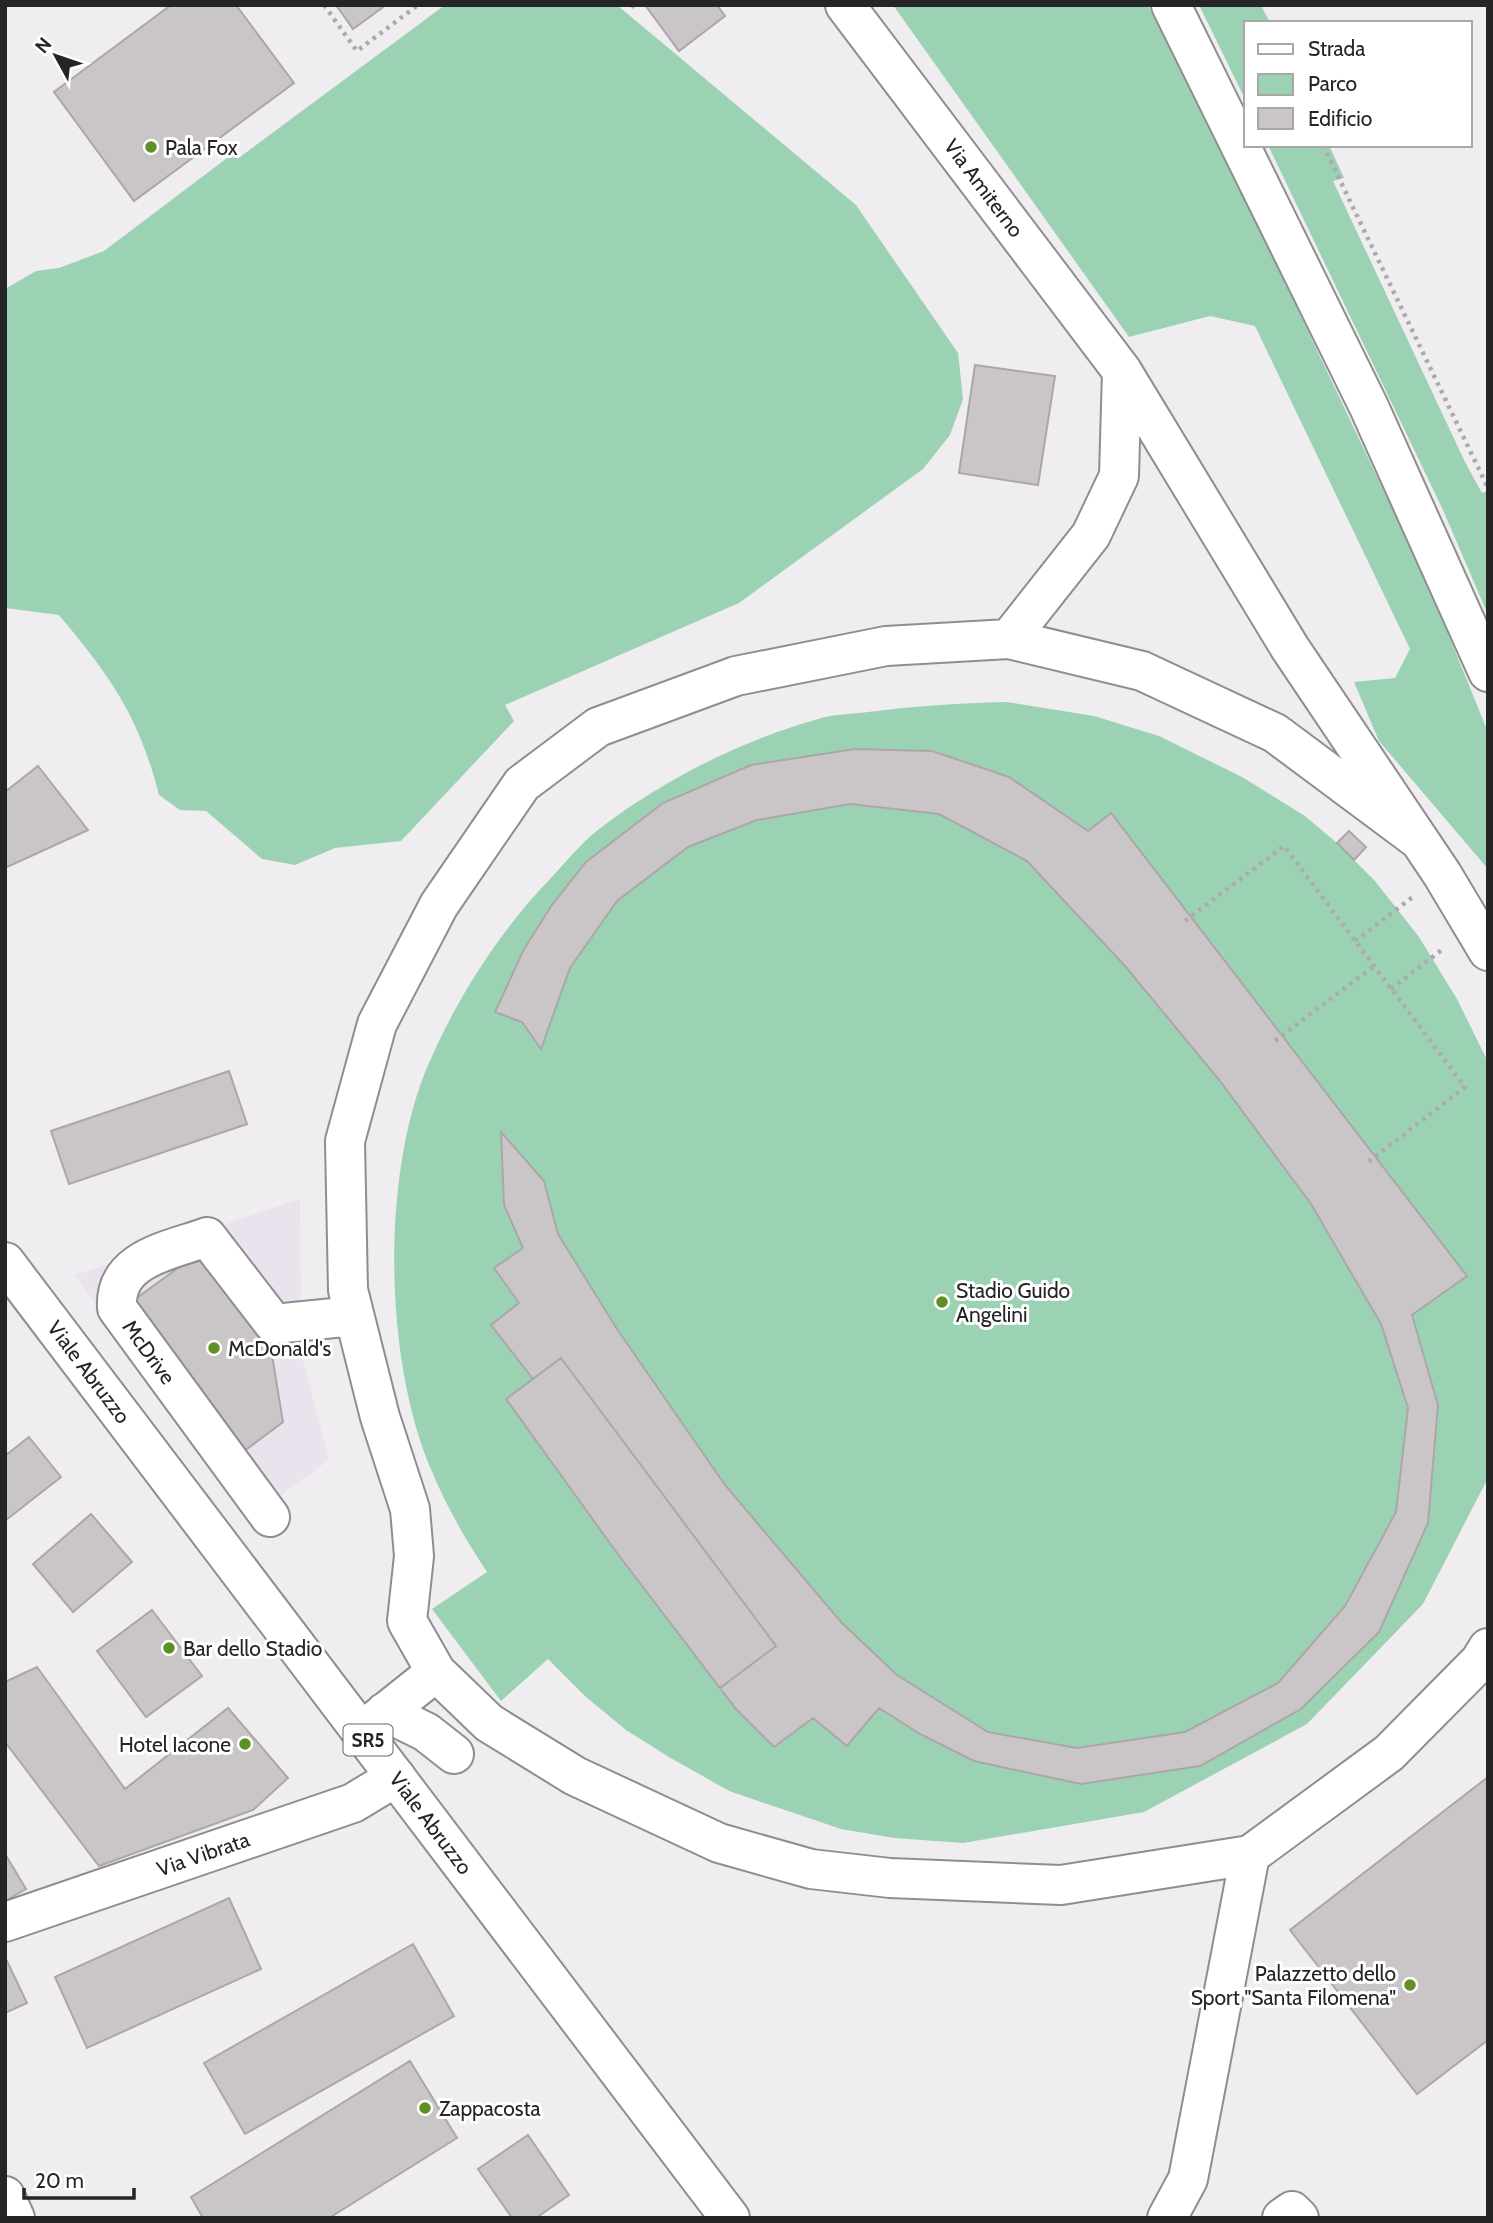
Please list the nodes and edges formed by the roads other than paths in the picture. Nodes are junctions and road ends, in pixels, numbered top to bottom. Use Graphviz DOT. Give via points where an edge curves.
graph roads {
  1 [pos="845,5"];
  2 [pos="1171,5"];
  3 [pos="1122,371"];
  4 [pos="1009,639"];
  5 [pos="1488,672"];
  6 [pos="1416,838"];
  7 [pos="1480,939"];
  8 [pos="5,1262"];
  9 [pos="355,1316"];
  10 [pos="270,1517"];
  11 [pos="1488,1648"];
  12 [pos="436,1672"];
  13 [pos="374,1721"];
  14 [pos="454,1754"];
  15 [pos="396,1777"];
  16 [pos="1250,1854"];
  17 [pos="5,1922"];
  18 [pos="5,2196"];
  19 [pos="15,2218"];
  20 [pos="730,2218"];
  21 [pos="1167,2218"];
  22 [pos="1282,2218"];
  23 [pos="1299,2218"];
  1 -- 3 [label="main road, Via Amiterno"];
  2 -- 5 [label="main road" via="1369,407"];
  3 -- 4 [label="main road" via="1119,476 1091,535"];
  3 -- 6 [label="main road, Via Amiterno" via="1290,648"];
  4 -- 6 [label="main road" via="1142,671 1275,733"];
  4 -- 9 [label="main road" via="886,646 736,676 598,727 522,784 439,905 377,1024 345,1142 348,1290"];
  6 -- 7 [label="main road, Via Amiterno"];
  8 -- 13 [label="main road, Viale Abruzzo / SR5"];
  9 -- 10 [label="main road, McDrive" via="274,1324 207,1237 130,1268 118,1289 117,1308"];
  9 -- 12 [label="main road" via="380,1417 410,1509 414,1556 407,1621"];
  11 -- 16 [label="main road" via="1389,1753"];
  12 -- 13 [label="main road"];
  12 -- 16 [label="main road" via="489,1723 575,1776 719,1843 811,1869 890,1878 1061,1885"];
  13 -- 14 [label="main road" via="426,1732"];
  13 -- 15 [label="main road, Viale Abruzzo / SR5"];
  15 -- 17 [label="main road, Via Vibrata" via="353,1803"];
  15 -- 20 [label="main road, Viale Abruzzo / SR5"];
  16 -- 21 [label="main road" via="1188,2179"];
  18 -- 19 [label="main road"];
  22 -- 23 [label="main road" via="1292,2211"];
}
